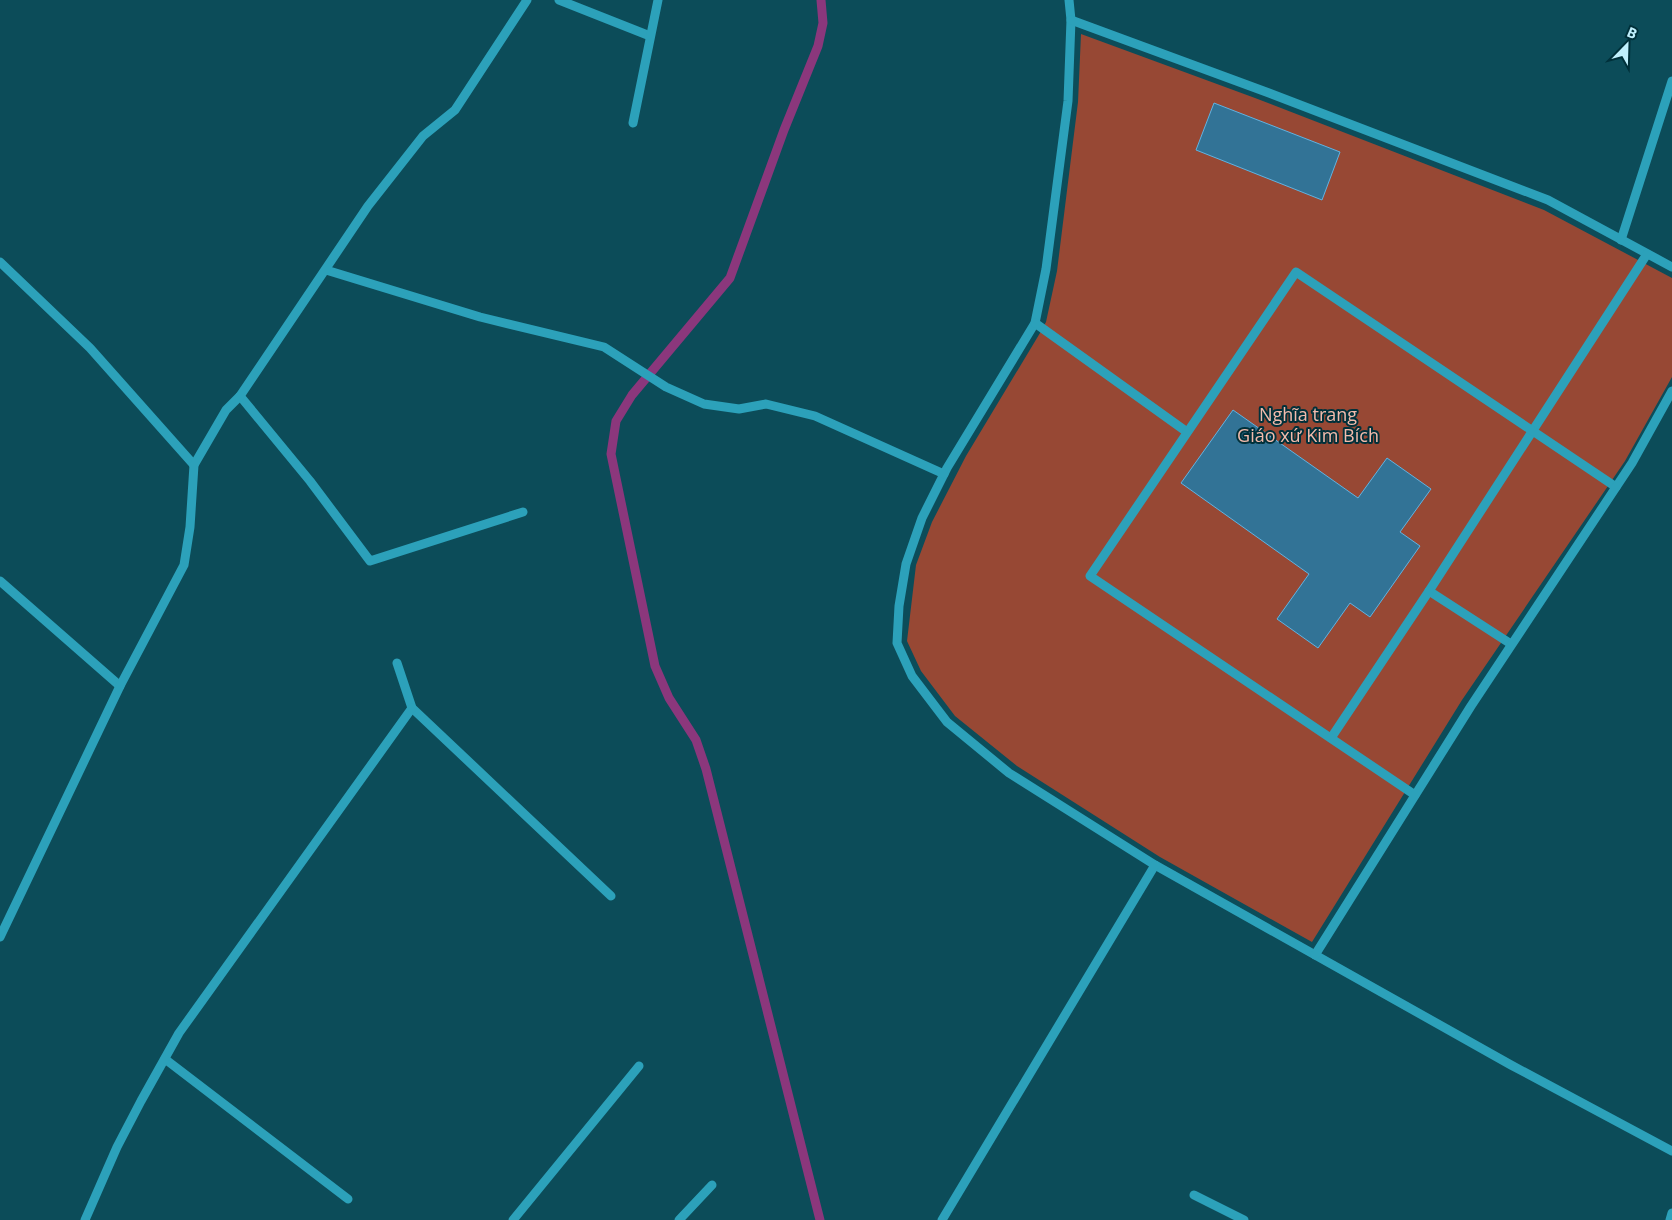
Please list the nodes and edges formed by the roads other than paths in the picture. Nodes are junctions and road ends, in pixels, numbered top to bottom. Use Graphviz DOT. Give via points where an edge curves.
graph roads {
  1 [pos="559,0"];
  2 [pos="658,0"];
  3 [pos="1069,0"];
  4 [pos="524,1"];
  5 [pos="1071,20"];
  6 [pos="650,36"];
  7 [pos="1672,81"];
  8 [pos="633,123"];
  9 [pos="1621,240"];
  10 [pos="1647,254"];
  11 [pos="0,262"];
  12 [pos="1672,267"];
  13 [pos="326,270"];
  14 [pos="1035,322"];
  15 [pos="1672,391"];
  16 [pos="240,396"];
  17 [pos="1533,431"];
  18 [pos="1187,432"];
  19 [pos="194,465"];
  20 [pos="944,474"];
  21 [pos="1616,487"];
  22 [pos="523,512"];
  23 [pos="0,581"];
  24 [pos="1429,591"];
  25 [pos="1511,644"];
  26 [pos="397,663"];
  27 [pos="120,686"];
  28 [pos="412,708"];
  29 [pos="1331,738"];
  30 [pos="1415,795"];
  31 [pos="1155,866"];
  32 [pos="611,896"];
  33 [pos="0,937"];
  34 [pos="1315,955"];
  35 [pos="165,1059"];
  36 [pos="639,1066"];
  37 [pos="1672,1151"];
  38 [pos="712,1185"];
  39 [pos="1194,1195"];
  40 [pos="348,1199"];
  41 [pos="1672,1213"];
  42 [pos="85,1220"];
  43 [pos="513,1220"];
  44 [pos="679,1220"];
  45 [pos="942,1220"];
  46 [pos="1244,1220"];
  47 [pos="1670,1220"];
  1 -- 6 [label="street"];
  2 -- 6 [label="street"];
  3 -- 5 [label="street"];
  4 -- 13 [label="street" via="455,110 423,136 368,206"];
  5 -- 9 [label="street" via="1270,92 1548,200"];
  5 -- 14 [label="street" via="1068,101 1046,269"];
  6 -- 8 [label="street"];
  7 -- 9 [label="street"];
  9 -- 10 [label="street"];
  10 -- 12 [label="street"];
  10 -- 17 [label="street"];
  11 -- 19 [label="street" via="90,348"];
  13 -- 16 [label="street"];
  13 -- 20 [label="street" via="480,317 604,346 666,387 704,404 739,409 766,404 814,416"];
  14 -- 18 [label="street"];
  14 -- 20 [label="street"];
  15 -- 21 [label="street"];
  16 -- 19 [label="street" via="226,410"];
  16 -- 22 [label="street" via="370,561"];
  17 -- 18 [label="street" via="1296,272"];
  17 -- 21 [label="street"];
  17 -- 24 [label="street"];
  18 -- 29 [label="street" via="1090,576"];
  19 -- 27 [label="street" via="184,565"];
  20 -- 31 [label="street" via="922,518 906,564 902,589 897,643 912,676 947,722 1009,773"];
  21 -- 25 [label="street"];
  23 -- 27 [label="street"];
  24 -- 25 [label="street"];
  24 -- 29 [label="street"];
  25 -- 30 [label="street"];
  26 -- 28 [label="street"];
  27 -- 33 [label="street"];
  28 -- 32 [label="street"];
  28 -- 35 [label="street" via="179,1033"];
  29 -- 30 [label="street"];
  30 -- 34 [label="street"];
  31 -- 34 [label="street"];
  31 -- 45 [label="street"];
  34 -- 37 [label="street"];
  35 -- 40 [label="street"];
  35 -- 42 [label="street" via="117,1147"];
  36 -- 43 [label="street"];
  38 -- 44 [label="street"];
  39 -- 46 [label="street"];
  41 -- 47 [label="street"];
}
